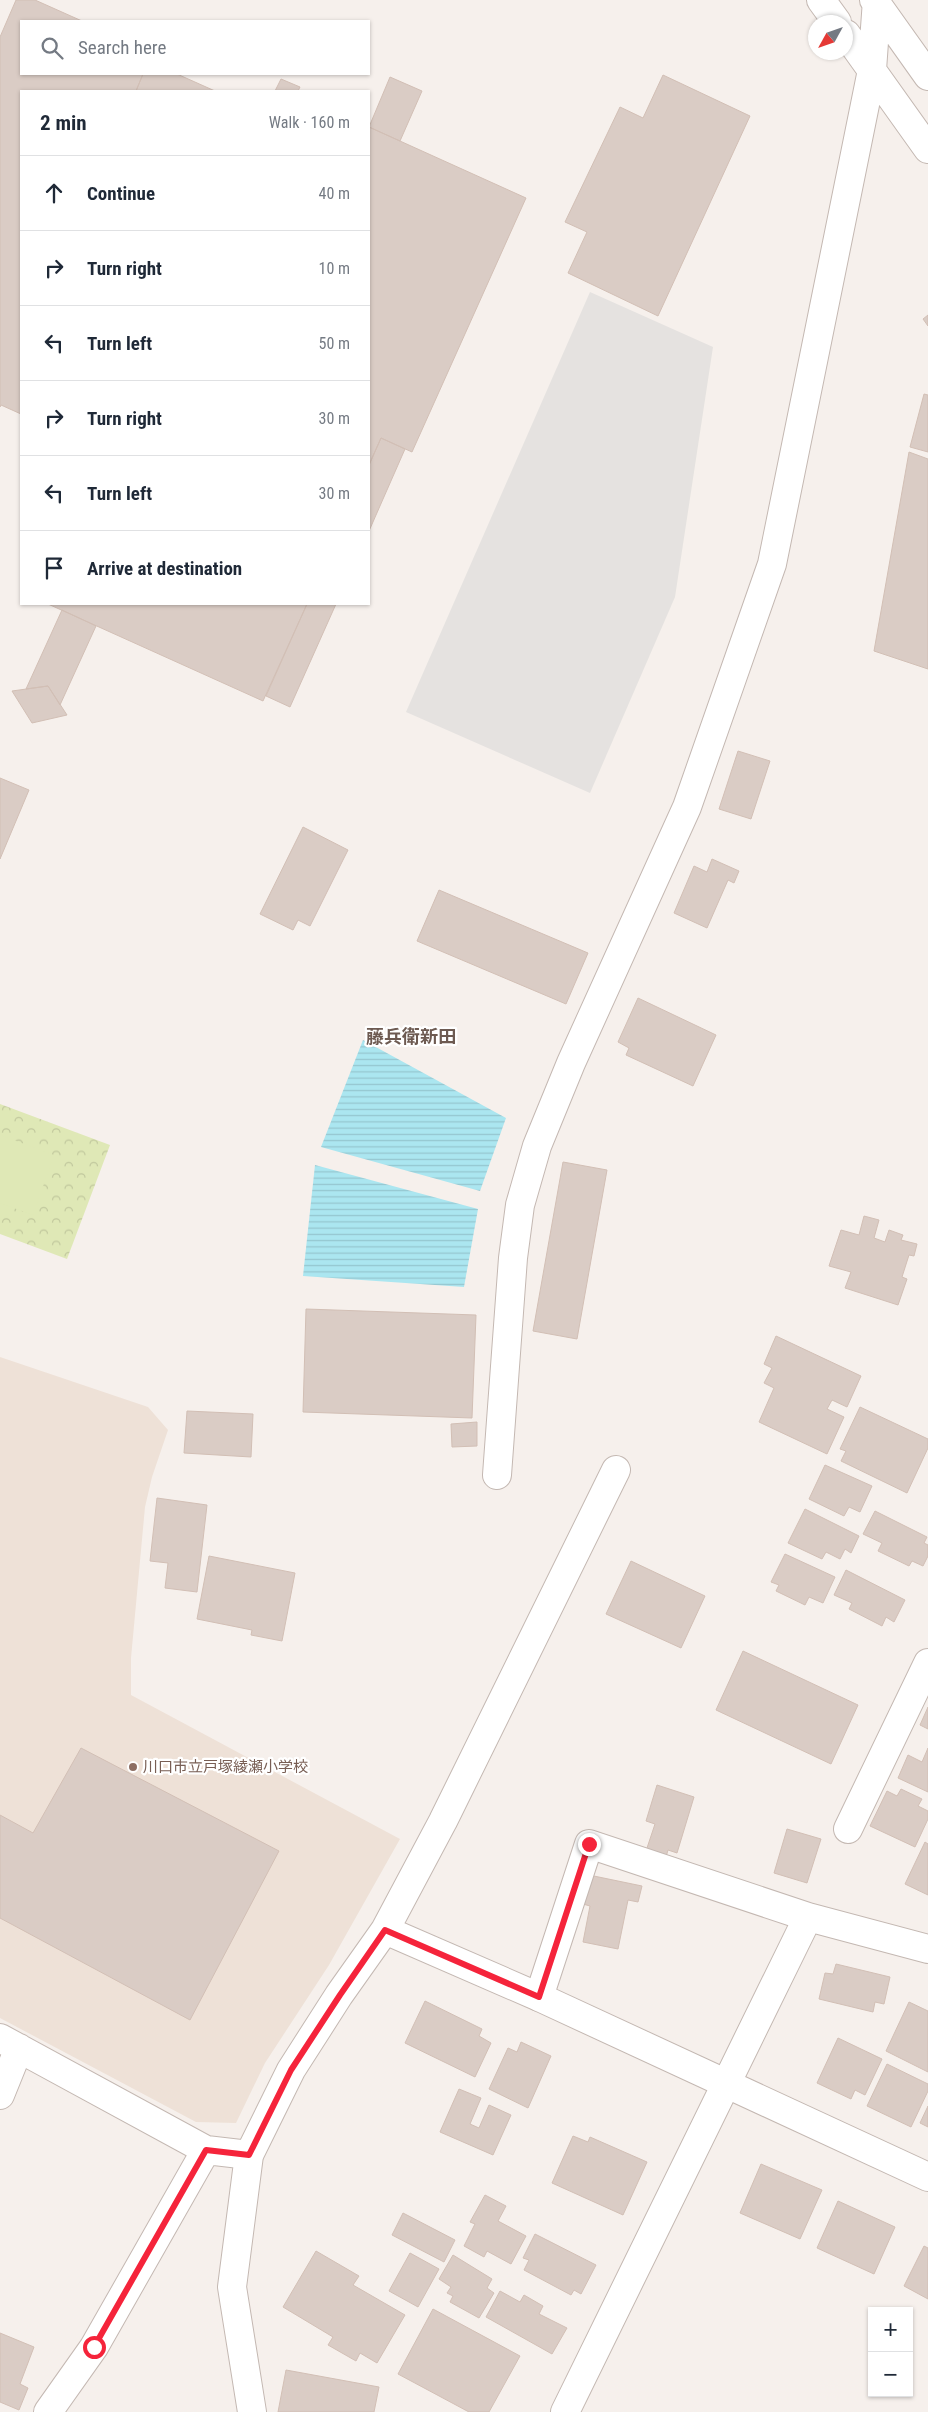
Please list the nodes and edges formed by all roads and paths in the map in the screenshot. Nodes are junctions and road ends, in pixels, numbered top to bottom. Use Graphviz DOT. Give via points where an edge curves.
graph roads {
  1 [pos="821,0"];
  2 [pos="876,1"];
  3 [pos="832,15"];
  4 [pos="853,44"];
  5 [pos="872,70"];
  6 [pos="928,76"];
  7 [pos="928,149"];
  8 [pos="616,1470"];
  9 [pos="497,1475"];
  10 [pos="928,1663"];
  11 [pos="848,1829"];
  12 [pos="808,1917"];
  13 [pos="385,1930"];
  14 [pos="928,1949"];
  15 [pos="539,1997"];
  16 [pos="10,2043"];
  17 [pos="725,2084"];
  18 [pos="0,2094"];
  19 [pos="206,2150"];
  20 [pos="249,2155"];
  21 [pos="928,2178"];
  22 [pos="48,2412"];
  23 [pos="252,2412"];
  24 [pos="565,2412"];
  1 -- 3 [label="street"];
  2 -- 5 [label="street"];
  2 -- 6 [label="street"];
  4 -- 5 [label="street"];
  5 -- 7 [label="street"];
  5 -- 9 [label="street" via="772,564 687,807 570,1064 536,1146 520,1205"];
  8 -- 13 [label="street" via="444,1821"];
  10 -- 11 [label="street"];
  12 -- 14 [label="street"];
  12 -- 15 [label="street" via="589,1844"];
  12 -- 17 [label="street"];
  13 -- 15 [label="street"];
  13 -- 20 [label="street" via="291,2070"];
  15 -- 17 [label="street"];
  16 -- 18 [label="street"];
  16 -- 19 [label="street"];
  17 -- 21 [label="street"];
  17 -- 24 [label="street"];
  19 -- 20 [label="street"];
  19 -- 22 [label="street" via="94,2347"];
  20 -- 23 [label="street" via="232,2287"];
}
